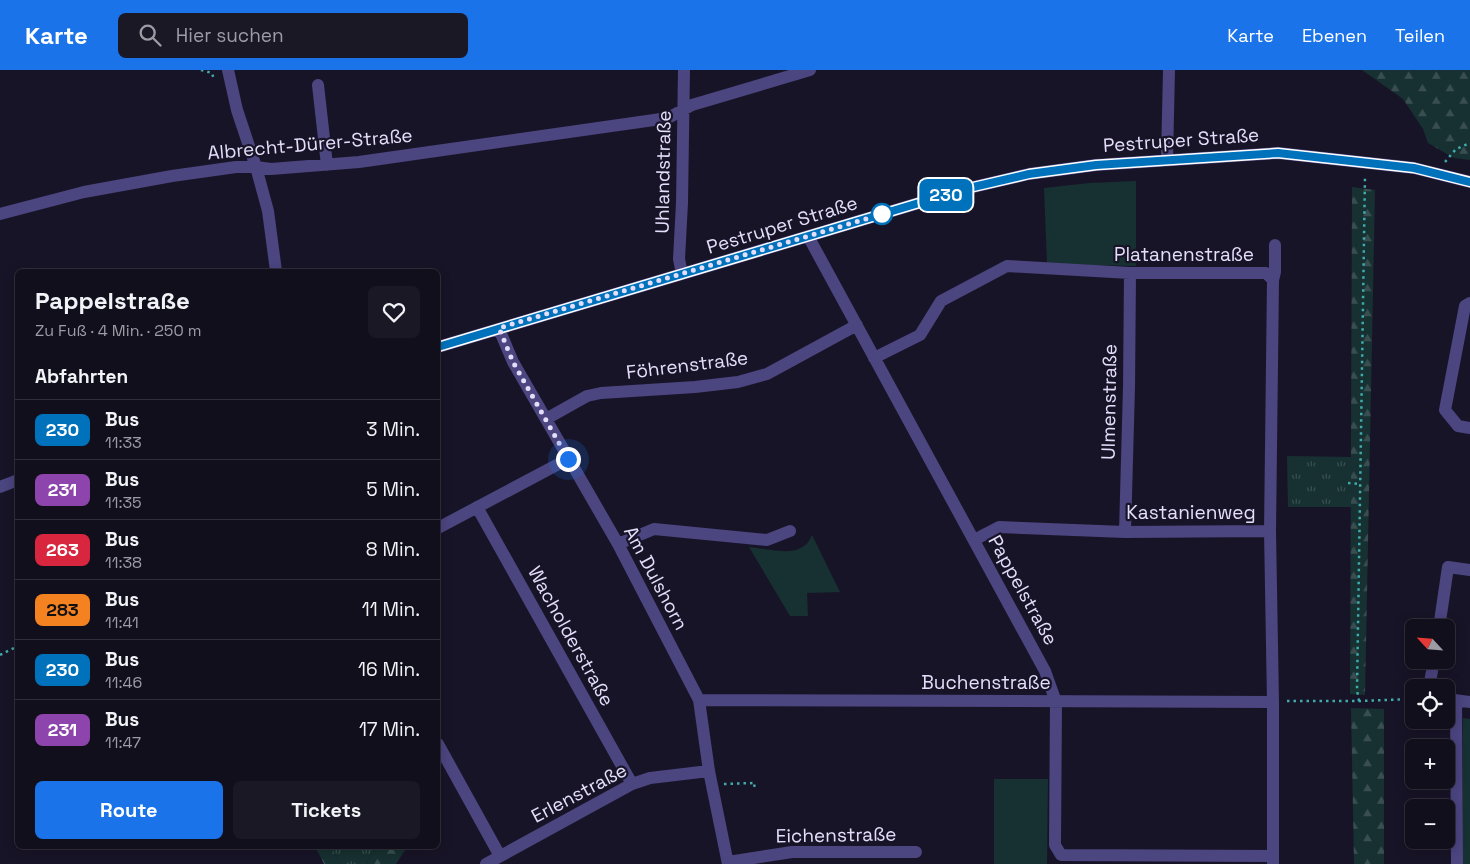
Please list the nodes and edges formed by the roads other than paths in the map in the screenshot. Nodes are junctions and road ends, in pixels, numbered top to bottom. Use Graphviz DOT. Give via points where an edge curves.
graph roads {
  1 [pos="228,70"];
  2 [pos="684,70"];
  3 [pos="810,70"];
  4 [pos="1169,70"];
  5 [pos="318,85"];
  6 [pos="683,110"];
  7 [pos="1167,159"];
  8 [pos="328,164"];
  9 [pos="256,167"];
  10 [pos="1470,182"];
  11 [pos="0,214"];
  12 [pos="808,236"];
  13 [pos="1275,245"];
  14 [pos="276,269"];
  15 [pos="1130,273"];
  16 [pos="682,274"];
  17 [pos="1274,280"];
  18 [pos="1470,303"];
  19 [pos="857,325"];
  20 [pos="499,328"];
  21 [pos="440,346"];
  22 [pos="874,358"];
  23 [pos="546,419"];
  24 [pos="1470,428"];
  25 [pos="568,459"];
  26 [pos="15,481"];
  27 [pos="0,487"];
  28 [pos="477,507"];
  29 [pos="440,527"];
  30 [pos="790,531"];
  31 [pos="1270,531"];
  32 [pos="1125,532"];
  33 [pos="974,540"];
  34 [pos="618,544"];
  35 [pos="1470,570"];
  36 [pos="1440,619"];
  37 [pos="699,700"];
  38 [pos="1455,700"];
  39 [pos="1056,702"];
  40 [pos="1273,702"];
  41 [pos="1470,702"];
  42 [pos="1452,729"];
  43 [pos="440,748"];
  44 [pos="709,771"];
  45 [pos="632,784"];
  46 [pos="916,852"];
  47 [pos="500,856"];
  48 [pos="1273,860"];
  49 [pos="728,863"];
  50 [pos="486,864"];
  51 [pos="1457,864"];
  1 -- 9 [label="street"];
  2 -- 6 [label="street, Uhlandstraße"];
  3 -- 6 [label="street, Albrecht-Dürer-Straße"];
  4 -- 7 [label="street"];
  5 -- 8 [label="street"];
  6 -- 8 [label="street, Albrecht-Dürer-Straße" via="668,118"];
  6 -- 16 [label="street, Uhlandstraße" via="679,259"];
  7 -- 10 [label="street, Pestruper Straße" via="1278,153 1414,168"];
  7 -- 12 [label="street, Pestruper Straße" via="1029,174 969,188"];
  8 -- 9 [label="street, Albrecht-Dürer-Straße" via="271,169"];
  9 -- 11 [label="street, Albrecht-Dürer-Straße" via="236,167 110,187"];
  9 -- 14 [label="street" via="268,211"];
  12 -- 16 [label="street, Pestruper Straße"];
  12 -- 19 [label="street, Pappelstraße"];
  13 -- 17 [label="street"];
  15 -- 17 [label="street, Platanenstraße" via="1266,273"];
  15 -- 22 [label="street, Platanenstraße" via="1007,266 941,300 920,335"];
  15 -- 32 [label="street, Ulmenstraße"];
  16 -- 20 [label="street, Pestruper Straße"];
  17 -- 31 [label="street, Platanenstraße"];
  18 -- 24 [label="street" via="1465,306 1445,410 1458,426"];
  19 -- 22 [label="street, Pappelstraße"];
  19 -- 23 [label="street, Föhrenstraße" via="768,374 738,382 695,387 601,393 587,396"];
  20 -- 21 [label="street, Pestruper Straße"];
  20 -- 23 [label="street, Am Dulshorn" via="513,362"];
  22 -- 33 [label="street, Pappelstraße"];
  23 -- 25 [label="street, Am Dulshorn"];
  25 -- 28 [label="street"];
  25 -- 34 [label="street, Am Dulshorn"];
  26 -- 27 [label="street"];
  28 -- 29 [label="street"];
  28 -- 45 [label="street, Wacholderstraße"];
  30 -- 34 [label="street" via="767,540 654,529"];
  31 -- 32 [label="street, Kastanienweg"];
  31 -- 40 [label="street, Kastanienweg"];
  32 -- 33 [label="street, Kastanienweg" via="999,527"];
  33 -- 39 [label="street, Pappelstraße" via="1045,671"];
  34 -- 37 [label="street, Am Dulshorn"];
  35 -- 36 [label="street" via="1448,567"];
  37 -- 39 [label="street, Buchenstraße"];
  37 -- 44 [label="street, Am Dulshorn"];
  38 -- 41 [label="street"];
  39 -- 40 [label="street, Buchenstraße"];
  39 -- 48 [label="street, Pappelstraße" via="1055,846 1061,855"];
  40 -- 48 [label="street, Kastanienweg"];
  42 -- 51 [label="street"];
  43 -- 47 [label="street"];
  44 -- 45 [label="street, Erlenstraße" via="650,778"];
  44 -- 49 [label="street, Am Dulshorn"];
  45 -- 47 [label="street, Erlenstraße"];
  46 -- 49 [label="street, Eichenstraße" via="792,852"];
  47 -- 50 [label="street, Erlenstraße"];
}
